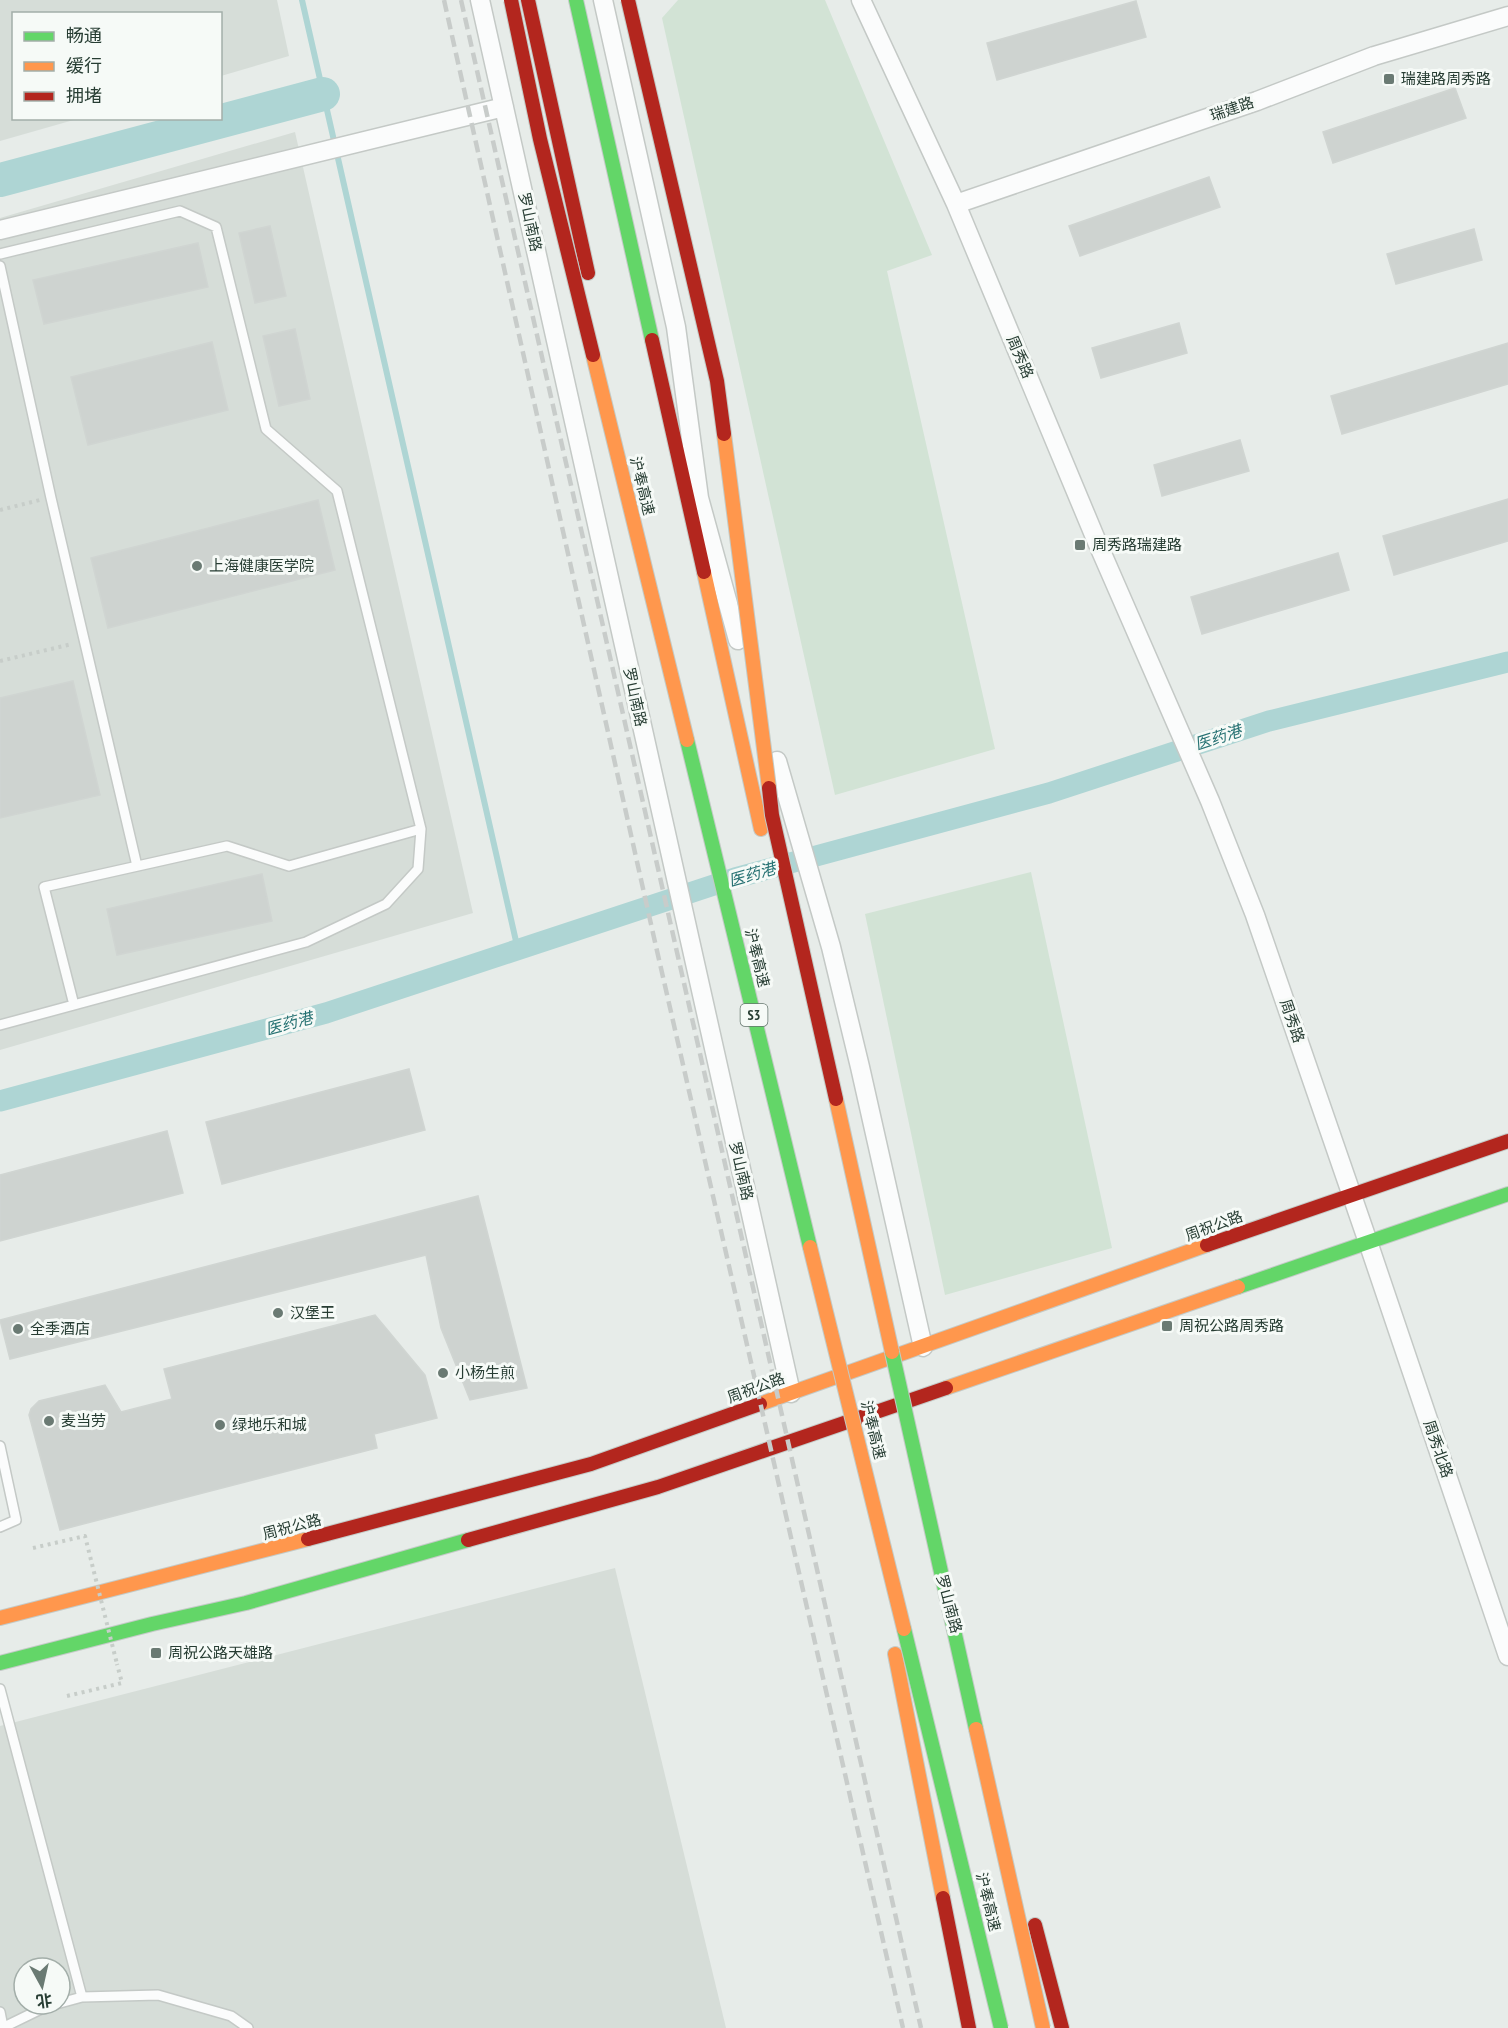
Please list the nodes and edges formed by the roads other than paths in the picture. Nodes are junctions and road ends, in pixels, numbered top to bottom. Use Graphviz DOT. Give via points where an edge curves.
graph roads {
  1 [pos="480,0"];
  2 [pos="511,0"];
  3 [pos="528,0"];
  4 [pos="576,0"];
  5 [pos="603,0"];
  6 [pos="628,0"];
  7 [pos="861,0"];
  8 [pos="1504,17"];
  9 [pos="504,107"];
  10 [pos="956,204"];
  11 [pos="0,230"];
  12 [pos="0,254"];
  13 [pos="0,266"];
  14 [pos="592,290"];
  15 [pos="597,313"];
  16 [pos="421,830"];
  17 [pos="764,842"];
  18 [pos="137,866"];
  19 [pos="74,1005"];
  20 [pos="0,1025"];
  21 [pos="818,1081"];
  22 [pos="1508,1141"];
  23 [pos="1352,1194"];
  24 [pos="1508,1194"];
  25 [pos="1368,1242"];
  26 [pos="922,1347"];
  27 [pos="884,1361"];
  28 [pos="839,1376"];
  29 [pos="791,1393"];
  30 [pos="895,1405"];
  31 [pos="849,1421"];
  32 [pos="0,1446"];
  33 [pos="0,1527"];
  34 [pos="0,1618"];
  35 [pos="1508,1656"];
  36 [pos="0,1664"];
  37 [pos="0,1689"];
  38 [pos="82,1997"];
  39 [pos="72,2000"];
  40 [pos="0,2012"];
  41 [pos="26,2016"];
  42 [pos="2,2027"];
  43 [pos="248,2028"];
  44 [pos="969,2028"];
  45 [pos="1001,2028"];
  46 [pos="1043,2028"];
  47 [pos="1062,2028"];
  1 -- 9 [label="street, 罗山南路"];
  2 -- 45 [label="main road, 沪奉高速 / S3, bridge" via="540,139"];
  3 -- 14 [label="main road"];
  4 -- 17 [label="main road"];
  5 -- 26 [label="street" via="676,327 699,498 823,921"];
  6 -- 46 [label="main road, 沪奉高速, bridge" via="717,381 772,815"];
  7 -- 10 [label="street, 周秀路"];
  8 -- 10 [label="street, 瑞建路" via="1374,56 1257,101"];
  9 -- 11 [label="street"];
  9 -- 29 [label="street, 罗山南路"];
  10 -- 23 [label="street, 周秀路" via="1210,801 1255,915"];
  12 -- 16 [label="lane" via="180,211 216,227 266,429 337,491"];
  13 -- 18 [label="lane"];
  15 -- 28 [label="main road, bridge" via="712,834"];
  16 -- 18 [label="lane" via="289,866 227,846"];
  16 -- 19 [label="lane" via="418,869 386,904 306,942"];
  18 -- 19 [label="lane" via="44,887"];
  19 -- 20 [label="lane"];
  21 -- 27 [label="main road, 罗山南路"];
  22 -- 23 [label="main road, 周祝公路"];
  23 -- 25 [label="street, 周秀路"];
  23 -- 26 [label="main road, 周祝公路"];
  24 -- 25 [label="main road"];
  25 -- 30 [label="main road"];
  25 -- 35 [label="street, 周秀北路"];
  26 -- 27 [label="main road, 周祝公路"];
  27 -- 28 [label="main road, 周祝公路"];
  27 -- 30 [label="main road, 罗山南路"];
  28 -- 29 [label="main road, 周祝公路"];
  28 -- 31 [label="main road"];
  29 -- 34 [label="main road, 周祝公路" via="591,1464"];
  30 -- 31 [label="main road"];
  30 -- 47 [label="main road, 罗山南路"];
  31 -- 36 [label="main road" via="658,1487 246,1603"];
  31 -- 44 [label="main road"];
  32 -- 33 [label="lane" via="16,1520"];
  37 -- 38 [label="lane"];
  38 -- 39 [label="lane"];
  38 -- 43 [label="lane" via="158,1995 231,2016"];
  40 -- 42 [label="lane"];
  41 -- 42 [label="lane"];
}
